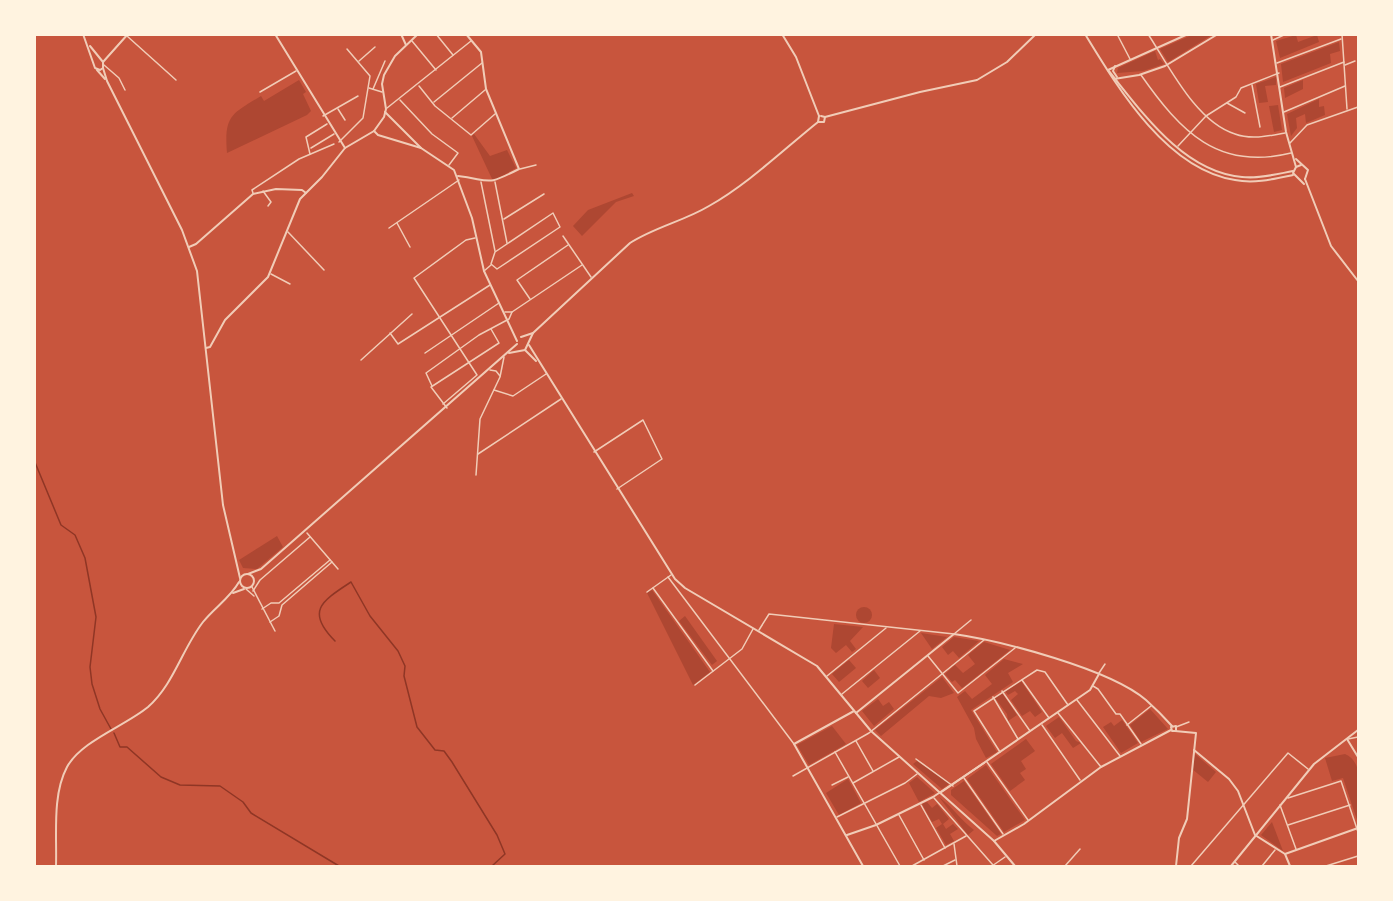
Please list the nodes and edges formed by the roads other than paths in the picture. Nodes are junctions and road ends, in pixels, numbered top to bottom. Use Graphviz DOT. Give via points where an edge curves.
graph roads {
  1 [pos="83,34"];
  2 [pos="275,34"];
  3 [pos="401,34"];
  4 [pos="418,34"];
  5 [pos="436,34"];
  6 [pos="466,34"];
  7 [pos="782,34"];
  8 [pos="1036,34"];
  9 [pos="1085,34"];
  10 [pos="1117,34"];
  11 [pos="1148,34"];
  12 [pos="1188,34"];
  13 [pos="1218,34"];
  14 [pos="1271,34"];
  15 [pos="1286,34"];
  16 [pos="1342,34"];
  17 [pos="128,35"];
  18 [pos="1180,36"];
  19 [pos="1342,39"];
  20 [pos="412,40"];
  21 [pos="1272,40"];
  22 [pos="471,41"];
  23 [pos="406,45"];
  24 [pos="89,46"];
  25 [pos="375,47"];
  26 [pos="1157,48"];
  27 [pos="347,49"];
  28 [pos="454,56"];
  29 [pos="385,60"];
  30 [pos="1131,60"];
  31 [pos="359,61"];
  32 [pos="1355,61"];
  33 [pos="95,62"];
  34 [pos="482,62"];
  35 [pos="1277,63"];
  36 [pos="102,64"];
  37 [pos="1344,64"];
  38 [pos="1168,65"];
  39 [pos="1115,66"];
  40 [pos="98,70"];
  41 [pos="296,70"];
  42 [pos="436,70"];
  43 [pos="1106,70"];
  44 [pos="380,73"];
  45 [pos="1279,74"];
  46 [pos="384,75"];
  47 [pos="1140,75"];
  48 [pos="1115,79"];
  49 [pos="176,80"];
  50 [pos="107,81"];
  51 [pos="1252,84"];
  52 [pos="418,85"];
  53 [pos="1345,86"];
  54 [pos="1280,87"];
  55 [pos="368,88"];
  56 [pos="373,89"];
  57 [pos="486,89"];
  58 [pos="125,90"];
  59 [pos="260,92"];
  60 [pos="382,92"];
  61 [pos="358,96"];
  62 [pos="400,99"];
  63 [pos="433,103"];
  64 [pos="1227,103"];
  65 [pos="1359,106"];
  66 [pos="338,108"];
  67 [pos="386,110"];
  68 [pos="1347,110"];
  69 [pos="1245,113"];
  70 [pos="1284,113"];
  71 [pos="495,114"];
  72 [pos="323,116"];
  73 [pos="819,116"];
  74 [pos="1206,116"];
  75 [pos="825,117"];
  76 [pos="451,118"];
  77 [pos="345,120"];
  78 [pos="818,122"];
  79 [pos="327,124"];
  80 [pos="1260,127"];
  81 [pos="374,131"];
  82 [pos="1191,132"];
  83 [pos="1286,132"];
  84 [pos="334,134"];
  85 [pos="415,141"];
  86 [pos="339,142"];
  87 [pos="1290,144"];
  88 [pos="412,146"];
  89 [pos="1178,146"];
  90 [pos="310,148"];
  91 [pos="345,148"];
  92 [pos="421,148"];
  93 [pos="1292,152"];
  94 [pos="311,155"];
  95 [pos="1294,158"];
  96 [pos="536,165"];
  97 [pos="1301,165"];
  98 [pos="449,166"];
  99 [pos="1296,167"];
  100 [pos="519,169"];
  101 [pos="1293,173"];
  102 [pos="458,178"];
  103 [pos="1305,179"];
  104 [pos="1300,180"];
  105 [pos="481,182"];
  106 [pos="495,182"];
  107 [pos="1306,187"];
  108 [pos="263,191"];
  109 [pos="306,193"];
  110 [pos="253,194"];
  111 [pos="544,194"];
  112 [pos="267,206"];
  113 [pos="503,220"];
  114 [pos="397,222"];
  115 [pos="389,228"];
  116 [pos="288,231"];
  117 [pos="563,236"];
  118 [pos="476,237"];
  119 [pos="507,243"];
  120 [pos="568,245"];
  121 [pos="189,247"];
  122 [pos="410,247"];
  123 [pos="495,252"];
  124 [pos="491,264"];
  125 [pos="582,265"];
  126 [pos="324,270"];
  127 [pos="484,271"];
  128 [pos="270,273"];
  129 [pos="591,277"];
  130 [pos="1359,281"];
  131 [pos="290,284"];
  132 [pos="490,285"];
  133 [pos="530,299"];
  134 [pos="500,302"];
  135 [pos="505,312"];
  136 [pos="512,312"];
  137 [pos="412,314"];
  138 [pos="439,318"];
  139 [pos="509,319"];
  140 [pos="491,329"];
  141 [pos="514,332"];
  142 [pos="390,333"];
  143 [pos="533,333"];
  144 [pos="451,335"];
  145 [pos="523,338"];
  146 [pos="517,342"];
  147 [pos="529,344"];
  148 [pos="206,348"];
  149 [pos="460,349"];
  150 [pos="520,349"];
  151 [pos="525,350"];
  152 [pos="425,353"];
  153 [pos="509,353"];
  154 [pos="504,357"];
  155 [pos="361,360"];
  156 [pos="468,362"];
  157 [pos="540,365"];
  158 [pos="490,369"];
  159 [pos="546,374"];
  160 [pos="500,377"];
  161 [pos="432,387"];
  162 [pos="494,390"];
  163 [pos="451,398"];
  164 [pos="561,399"];
  165 [pos="454,401"];
  166 [pos="444,404"];
  167 [pos="447,408"];
  168 [pos="594,452"];
  169 [pos="477,454"];
  170 [pos="476,475"];
  171 [pos="617,489"];
  172 [pos="307,533"];
  173 [pos="310,537"];
  174 [pos="331,561"];
  175 [pos="238,564"];
  176 [pos="261,569"];
  177 [pos="338,569"];
  178 [pos="248,574"];
  179 [pos="670,576"];
  180 [pos="240,580"];
  181 [pos="254,580"];
  182 [pos="676,581"];
  183 [pos="674,585"];
  184 [pos="252,587"];
  185 [pos="653,588"];
  186 [pos="246,589"];
  187 [pos="253,591"];
  188 [pos="686,591"];
  189 [pos="647,592"];
  190 [pos="231,595"];
  191 [pos="681,595"];
  192 [pos="255,596"];
  193 [pos="262,609"];
  194 [pos="971,620"];
  195 [pos="270,622"];
  196 [pos="887,627"];
  197 [pos="754,628"];
  198 [pos="275,631"];
  199 [pos="758,631"];
  200 [pos="921,631"];
  201 [pos="954,634"];
  202 [pos="984,640"];
  203 [pos="1015,648"];
  204 [pos="928,656"];
  205 [pos="728,660"];
  206 [pos="1105,664"];
  207 [pos="713,671"];
  208 [pos="942,673"];
  209 [pos="1099,674"];
  210 [pos="826,676"];
  211 [pos="1022,679"];
  212 [pos="695,685"];
  213 [pos="1092,686"];
  214 [pos="1002,691"];
  215 [pos="841,695"];
  216 [pos="993,697"];
  217 [pos="1077,699"];
  218 [pos="1068,706"];
  219 [pos="1152,706"];
  220 [pos="855,712"];
  221 [pos="1058,712"];
  222 [pos="1049,719"];
  223 [pos="1189,722"];
  224 [pos="1042,724"];
  225 [pos="1127,725"];
  226 [pos="1174,730"];
  227 [pos="1359,730"];
  228 [pos="871,731"];
  229 [pos="1030,732"];
  230 [pos="1359,736"];
  231 [pos="1347,739"];
  232 [pos="856,740"];
  233 [pos="1019,740"];
  234 [pos="794,744"];
  235 [pos="1141,744"];
  236 [pos="1194,750"];
  237 [pos="835,752"];
  238 [pos="1000,753"];
  239 [pos="1120,756"];
  240 [pos="899,757"];
  241 [pos="1359,757"];
  242 [pos="916,759"];
  243 [pos="987,762"];
  244 [pos="1101,767"];
  245 [pos="807,768"];
  246 [pos="1309,769"];
  247 [pos="873,771"];
  248 [pos="918,773"];
  249 [pos="969,773"];
  250 [pos="793,776"];
  251 [pos="849,776"];
  252 [pos="964,778"];
  253 [pos="1081,781"];
  254 [pos="852,783"];
  255 [pos="832,785"];
  256 [pos="952,785"];
  257 [pos="940,792"];
  258 [pos="933,797"];
  259 [pos="1286,797"];
  260 [pos="920,803"];
  261 [pos="864,804"];
  262 [pos="1280,805"];
  263 [pos="1350,805"];
  264 [pos="1245,807"];
  265 [pos="898,814"];
  266 [pos="836,818"];
  267 [pos="1028,820"];
  268 [pos="876,825"];
  269 [pos="1288,825"];
  270 [pos="1358,830"];
  271 [pos="967,835"];
  272 [pos="846,836"];
  273 [pos="1005,836"];
  274 [pos="1255,836"];
  275 [pos="994,841"];
  276 [pos="954,843"];
  277 [pos="945,848"];
  278 [pos="1080,849"];
  279 [pos="1276,849"];
  280 [pos="1296,849"];
  281 [pos="1285,854"];
  282 [pos="1006,856"];
  283 [pos="1359,856"];
  284 [pos="956,859"];
  285 [pos="924,860"];
  286 [pos="1235,862"];
  287 [pos="1176,864"];
  288 [pos="862,866"];
  289 [pos="993,866"];
  290 [pos="1263,866"];
  291 [pos="56,867"];
  292 [pos="900,867"];
  293 [pos="912,867"];
  294 [pos="943,867"];
  295 [pos="957,867"];
  296 [pos="1015,867"];
  297 [pos="1065,867"];
  298 [pos="1182,867"];
  299 [pos="1191,867"];
  300 [pos="1231,867"];
  301 [pos="1239,867"];
  302 [pos="1290,867"];
  303 [pos="1326,867"];
  1 -- 24 [label="street"];
  2 -- 41 [label="street"];
  3 -- 23 [label="street"];
  4 -- 20 [label="street"];
  5 -- 28 [label="street"];
  6 -- 22 [label="street"];
  7 -- 73 [label="street" via="796,57"];
  8 -- 75 [label="street" via="1007,62 977,80"];
  9 -- 43 [label="street"];
  10 -- 30 [label="street"];
  11 -- 26 [label="street"];
  12 -- 18 [label="street"];
  13 -- 38 [label="street"];
  14 -- 21 [label="street"];
  15 -- 21 [label="street"];
  16 -- 19 [label="street"];
  17 -- 36 [label="street"];
  17 -- 49 [label="street"];
  18 -- 26 [label="street"];
  19 -- 35 [label="street"];
  19 -- 37 [label="street"];
  20 -- 23 [label="street"];
  20 -- 42 [label="street"];
  21 -- 35 [label="street"];
  22 -- 28 [label="street"];
  22 -- 34 [label="street"];
  23 -- 46 [label="street"];
  24 -- 33 [label="street"];
  24 -- 36 [label="street"];
  25 -- 31 [label="street"];
  26 -- 30 [label="street"];
  26 -- 38 [label="street"];
  27 -- 31 [label="street"];
  28 -- 42 [label="street"];
  29 -- 44 [label="street"];
  30 -- 39 [label="street"];
  31 -- 55 [label="street" via="370,76"];
  32 -- 37 [label="street"];
  33 -- 36 [label="street"];
  33 -- 40 [label="street"];
  34 -- 57 [label="street"];
  34 -- 63 [label="street"];
  35 -- 45 [label="street"];
  36 -- 40 [label="street"];
  36 -- 50 [label="street"];
  36 -- 58 [label="street" via="119,78"];
  37 -- 53 [label="street"];
  37 -- 54 [label="street"];
  38 -- 47 [label="street"];
  38 -- 74 [label="street"];
  39 -- 43 [label="street"];
  39 -- 48 [label="street"];
  40 -- 50 [label="street"];
  41 -- 59 [label="street"];
  41 -- 72 [label="street"];
  42 -- 52 [label="street"];
  43 -- 48 [label="street"];
  44 -- 46 [label="street"];
  44 -- 56 [label="street"];
  45 -- 51 [label="street"];
  45 -- 54 [label="street"];
  46 -- 60 [label="street"];
  47 -- 48 [label="street"];
  47 -- 82 [label="street"];
  48 -- 89 [label="street"];
  48 -- 101 [label="street" via="1153,129 1205,171 1242,181"];
  50 -- 121 [label="street"];
  51 -- 64 [label="street" via="1241,88"];
  51 -- 80 [label="street"];
  52 -- 62 [label="street"];
  52 -- 63 [label="street"];
  53 -- 68 [label="street"];
  53 -- 70 [label="street"];
  54 -- 70 [label="street"];
  55 -- 56 [label="street"];
  55 -- 86 [label="street" via="363,118"];
  56 -- 60 [label="street"];
  57 -- 71 [label="street"];
  57 -- 76 [label="street"];
  60 -- 67 [label="street"];
  61 -- 66 [label="street"];
  62 -- 67 [label="street"];
  62 -- 98 [label="street" via="432,134 458,153"];
  63 -- 76 [label="street"];
  64 -- 69 [label="street"];
  64 -- 74 [label="street"];
  65 -- 68 [label="street"];
  66 -- 72 [label="street"];
  66 -- 77 [label="street"];
  67 -- 81 [label="street"];
  67 -- 85 [label="street"];
  68 -- 87 [label="street" via="1307,125"];
  70 -- 83 [label="street"];
  71 -- 76 [label="street" via="471,135"];
  71 -- 100 [label="street"];
  72 -- 79 [label="street"];
  73 -- 75 [label="street"];
  73 -- 78 [label="street"];
  74 -- 82 [label="street"];
  74 -- 83 [label="street" via="1228,132 1243,136"];
  75 -- 78 [label="street" via="823,123"];
  78 -- 129 [label="street" via="717,201 639,237"];
  79 -- 84 [label="street"];
  79 -- 90 [label="street" via="306,136"];
  81 -- 88 [label="street"];
  81 -- 91 [label="street"];
  82 -- 89 [label="street"];
  82 -- 93 [label="street" via="1212,148 1241,158"];
  83 -- 87 [label="street"];
  84 -- 86 [label="street"];
  84 -- 90 [label="street"];
  85 -- 88 [label="street"];
  85 -- 92 [label="street"];
  86 -- 91 [label="street"];
  86 -- 94 [label="street"];
  87 -- 93 [label="street"];
  88 -- 92 [label="street"];
  89 -- 101 [label="street" via="1204,166 1233,176"];
  90 -- 94 [label="street"];
  91 -- 109 [label="street"];
  92 -- 98 [label="street"];
  93 -- 95 [label="street"];
  94 -- 110 [label="street" via="252,190"];
  95 -- 97 [label="street"];
  95 -- 99 [label="street"];
  96 -- 100 [label="street"];
  97 -- 99 [label="street"];
  97 -- 103 [label="street" via="1308,171"];
  98 -- 102 [label="street"];
  99 -- 101 [label="street"];
  100 -- 106 [label="street"];
  101 -- 104 [label="street"];
  102 -- 105 [label="street"];
  102 -- 114 [label="street"];
  102 -- 118 [label="street"];
  103 -- 104 [label="street"];
  103 -- 107 [label="street"];
  104 -- 107 [label="street"];
  105 -- 106 [label="street"];
  105 -- 123 [label="street"];
  106 -- 113 [label="street"];
  107 -- 130 [label="street" via="1331,246"];
  108 -- 109 [label="street"];
  108 -- 110 [label="street"];
  108 -- 112 [label="street" via="271,202"];
  109 -- 116 [label="street" via="297,203"];
  110 -- 121 [label="street"];
  111 -- 113 [label="street"];
  113 -- 119 [label="street"];
  114 -- 115 [label="street"];
  114 -- 122 [label="street"];
  116 -- 126 [label="street"];
  116 -- 128 [label="street"];
  117 -- 120 [label="street"];
  118 -- 127 [label="street"];
  118 -- 138 [label="street" via="466,240 414,278"];
  119 -- 123 [label="street"];
  119 -- 124 [label="street" via="553,213 560,227 497,269"];
  120 -- 125 [label="street"];
  120 -- 133 [label="street" via="517,280"];
  121 -- 148 [label="street" via="197,272"];
  123 -- 124 [label="street"];
  124 -- 127 [label="street"];
  125 -- 129 [label="street"];
  125 -- 133 [label="street"];
  127 -- 132 [label="street"];
  128 -- 131 [label="street"];
  128 -- 148 [label="street" via="225,320"];
  129 -- 143 [label="street"];
  132 -- 134 [label="street"];
  132 -- 138 [label="street"];
  133 -- 136 [label="street"];
  134 -- 135 [label="street"];
  134 -- 144 [label="street"];
  135 -- 136 [label="street"];
  135 -- 139 [label="street"];
  136 -- 139 [label="street"];
  137 -- 142 [label="street"];
  138 -- 142 [label="street" via="398,345"];
  138 -- 144 [label="street"];
  139 -- 140 [label="street"];
  139 -- 141 [label="street"];
  140 -- 149 [label="street"];
  140 -- 156 [label="street" via="499,343"];
  141 -- 145 [label="street"];
  141 -- 146 [label="street"];
  142 -- 155 [label="street"];
  143 -- 145 [label="street"];
  143 -- 147 [label="street"];
  144 -- 149 [label="street"];
  144 -- 152 [label="street"];
  145 -- 146 [label="street"];
  145 -- 147 [label="street"];
  146 -- 150 [label="street"];
  146 -- 153 [label="street"];
  147 -- 151 [label="street"];
  147 -- 157 [label="street"];
  148 -- 175 [label="street" via="224,513"];
  149 -- 156 [label="street"];
  149 -- 161 [label="street" via="426,373"];
  150 -- 151 [label="street"];
  150 -- 153 [label="street"];
  151 -- 157 [label="street"];
  153 -- 154 [label="street"];
  154 -- 158 [label="street"];
  154 -- 160 [label="street"];
  156 -- 161 [label="street"];
  156 -- 163 [label="street" via="477,375"];
  157 -- 159 [label="street"];
  158 -- 160 [label="street"];
  158 -- 165 [label="street"];
  159 -- 162 [label="street" via="513,396"];
  159 -- 164 [label="street"];
  160 -- 162 [label="street"];
  161 -- 166 [label="street"];
  162 -- 169 [label="street" via="480,420"];
  163 -- 165 [label="street"];
  163 -- 166 [label="street"];
  164 -- 168 [label="street"];
  164 -- 169 [label="street"];
  165 -- 167 [label="street"];
  166 -- 167 [label="street"];
  167 -- 176 [label="street"];
  168 -- 171 [label="street"];
  168 -- 171 [label="street" via="643,420 661,461"];
  169 -- 170 [label="street"];
  171 -- 179 [label="street"];
  172 -- 173 [label="street"];
  173 -- 174 [label="street"];
  173 -- 187 [label="street" via="260,580"];
  174 -- 177 [label="street"];
  174 -- 193 [label="street" via="279,603"];
  174 -- 195 [label="street" via="282,605 279,616"];
  175 -- 178 [label="street"];
  175 -- 180 [label="street"];
  176 -- 178 [label="street"];
  176 -- 181 [label="street"];
  178 -- 180 [label="street"];
  178 -- 181 [label="street"];
  179 -- 182 [label="street"];
  179 -- 183 [label="street"];
  179 -- 185 [label="street"];
  180 -- 186 [label="street"];
  180 -- 190 [label="street"];
  181 -- 184 [label="street"];
  182 -- 183 [label="street"];
  182 -- 188 [label="street"];
  183 -- 191 [label="street"];
  184 -- 186 [label="street"];
  184 -- 187 [label="street"];
  185 -- 189 [label="street"];
  185 -- 207 [label="street"];
  186 -- 190 [label="street"];
  186 -- 192 [label="street"];
  187 -- 192 [label="street"];
  188 -- 191 [label="street"];
  188 -- 197 [label="street"];
  190 -- 291 [label="street" via="202,623 162,692 137,715 74,757 62,777 58,800"];
  191 -- 205 [label="street"];
  192 -- 193 [label="street"];
  193 -- 195 [label="street"];
  194 -- 201 [label="street"];
  195 -- 198 [label="street"];
  196 -- 199 [label="street" via="769,614"];
  196 -- 200 [label="street"];
  196 -- 210 [label="street"];
  197 -- 199 [label="street"];
  197 -- 205 [label="street" via="742,649"];
  199 -- 210 [label="street" via="807,659"];
  200 -- 201 [label="street"];
  200 -- 215 [label="street"];
  201 -- 202 [label="street"];
  201 -- 204 [label="street"];
  202 -- 203 [label="street"];
  202 -- 208 [label="street"];
  203 -- 208 [label="street" via="958,693"];
  203 -- 209 [label="street"];
  204 -- 208 [label="street"];
  204 -- 220 [label="street"];
  205 -- 207 [label="street"];
  205 -- 234 [label="street"];
  206 -- 209 [label="street"];
  207 -- 212 [label="street"];
  208 -- 228 [label="street"];
  209 -- 213 [label="street"];
  209 -- 219 [label="street" via="1145,698"];
  210 -- 215 [label="street"];
  211 -- 214 [label="street"];
  211 -- 218 [label="street" via="1037,670 1045,672"];
  211 -- 222 [label="street"];
  213 -- 217 [label="street"];
  213 -- 225 [label="street"];
  214 -- 216 [label="street"];
  214 -- 229 [label="street"];
  215 -- 220 [label="street"];
  216 -- 233 [label="street"];
  216 -- 238 [label="street" via="974,711"];
  217 -- 218 [label="street"];
  217 -- 239 [label="street"];
  218 -- 221 [label="street"];
  219 -- 225 [label="street"];
  219 -- 226 [label="street"];
  220 -- 228 [label="street"];
  220 -- 234 [label="street"];
  221 -- 222 [label="street"];
  221 -- 244 [label="street"];
  222 -- 224 [label="street"];
  223 -- 226 [label="street"];
  224 -- 229 [label="street"];
  224 -- 253 [label="street"];
  225 -- 235 [label="street"];
  226 -- 235 [label="street"];
  226 -- 236 [label="street" via="1196,733"];
  227 -- 231 [label="street"];
  228 -- 232 [label="street"];
  228 -- 240 [label="street"];
  229 -- 233 [label="street"];
  230 -- 231 [label="street"];
  231 -- 241 [label="street"];
  231 -- 246 [label="street"];
  232 -- 237 [label="street"];
  232 -- 247 [label="street"];
  233 -- 238 [label="street"];
  234 -- 245 [label="street"];
  235 -- 239 [label="street"];
  236 -- 264 [label="street" via="1229,779"];
  236 -- 287 [label="street" via="1188,819 1179,838"];
  237 -- 245 [label="street"];
  237 -- 251 [label="street"];
  238 -- 243 [label="street"];
  239 -- 244 [label="street"];
  240 -- 247 [label="street"];
  240 -- 248 [label="street"];
  242 -- 256 [label="street"];
  243 -- 249 [label="street"];
  243 -- 267 [label="street"];
  244 -- 253 [label="street"];
  245 -- 250 [label="street"];
  245 -- 266 [label="street"];
  246 -- 259 [label="street"];
  246 -- 264 [label="street" via="1288,753"];
  247 -- 254 [label="street"];
  248 -- 257 [label="street"];
  248 -- 261 [label="street"];
  249 -- 252 [label="street"];
  249 -- 256 [label="street"];
  251 -- 254 [label="street"];
  251 -- 255 [label="street"];
  252 -- 256 [label="street"];
  252 -- 273 [label="street"];
  253 -- 267 [label="street"];
  254 -- 261 [label="street"];
  256 -- 257 [label="street"];
  257 -- 258 [label="street"];
  257 -- 275 [label="street"];
  258 -- 260 [label="street"];
  258 -- 271 [label="street"];
  259 -- 262 [label="street"];
  259 -- 263 [label="street" via="1341,781"];
  260 -- 265 [label="street"];
  260 -- 277 [label="street"];
  261 -- 266 [label="street"];
  261 -- 268 [label="street"];
  262 -- 269 [label="street"];
  262 -- 274 [label="street"];
  263 -- 269 [label="street"];
  263 -- 270 [label="street"];
  264 -- 274 [label="street"];
  264 -- 299 [label="street" via="1221,828"];
  265 -- 268 [label="street"];
  265 -- 285 [label="street"];
  266 -- 272 [label="street"];
  267 -- 273 [label="street"];
  268 -- 272 [label="street"];
  268 -- 292 [label="street"];
  269 -- 280 [label="street"];
  270 -- 280 [label="street"];
  271 -- 276 [label="street"];
  271 -- 289 [label="street"];
  272 -- 288 [label="street"];
  273 -- 275 [label="street"];
  274 -- 279 [label="street"];
  274 -- 286 [label="street"];
  275 -- 282 [label="street"];
  276 -- 277 [label="street"];
  276 -- 284 [label="street"];
  277 -- 285 [label="street"];
  278 -- 297 [label="street"];
  279 -- 281 [label="street"];
  279 -- 290 [label="street"];
  280 -- 281 [label="street"];
  281 -- 302 [label="street"];
  282 -- 289 [label="street"];
  282 -- 296 [label="street"];
  283 -- 303 [label="street"];
  284 -- 294 [label="street"];
  284 -- 295 [label="street"];
  285 -- 293 [label="street"];
  286 -- 300 [label="street"];
  286 -- 301 [label="street"];
  287 -- 298 [label="street"];
}
